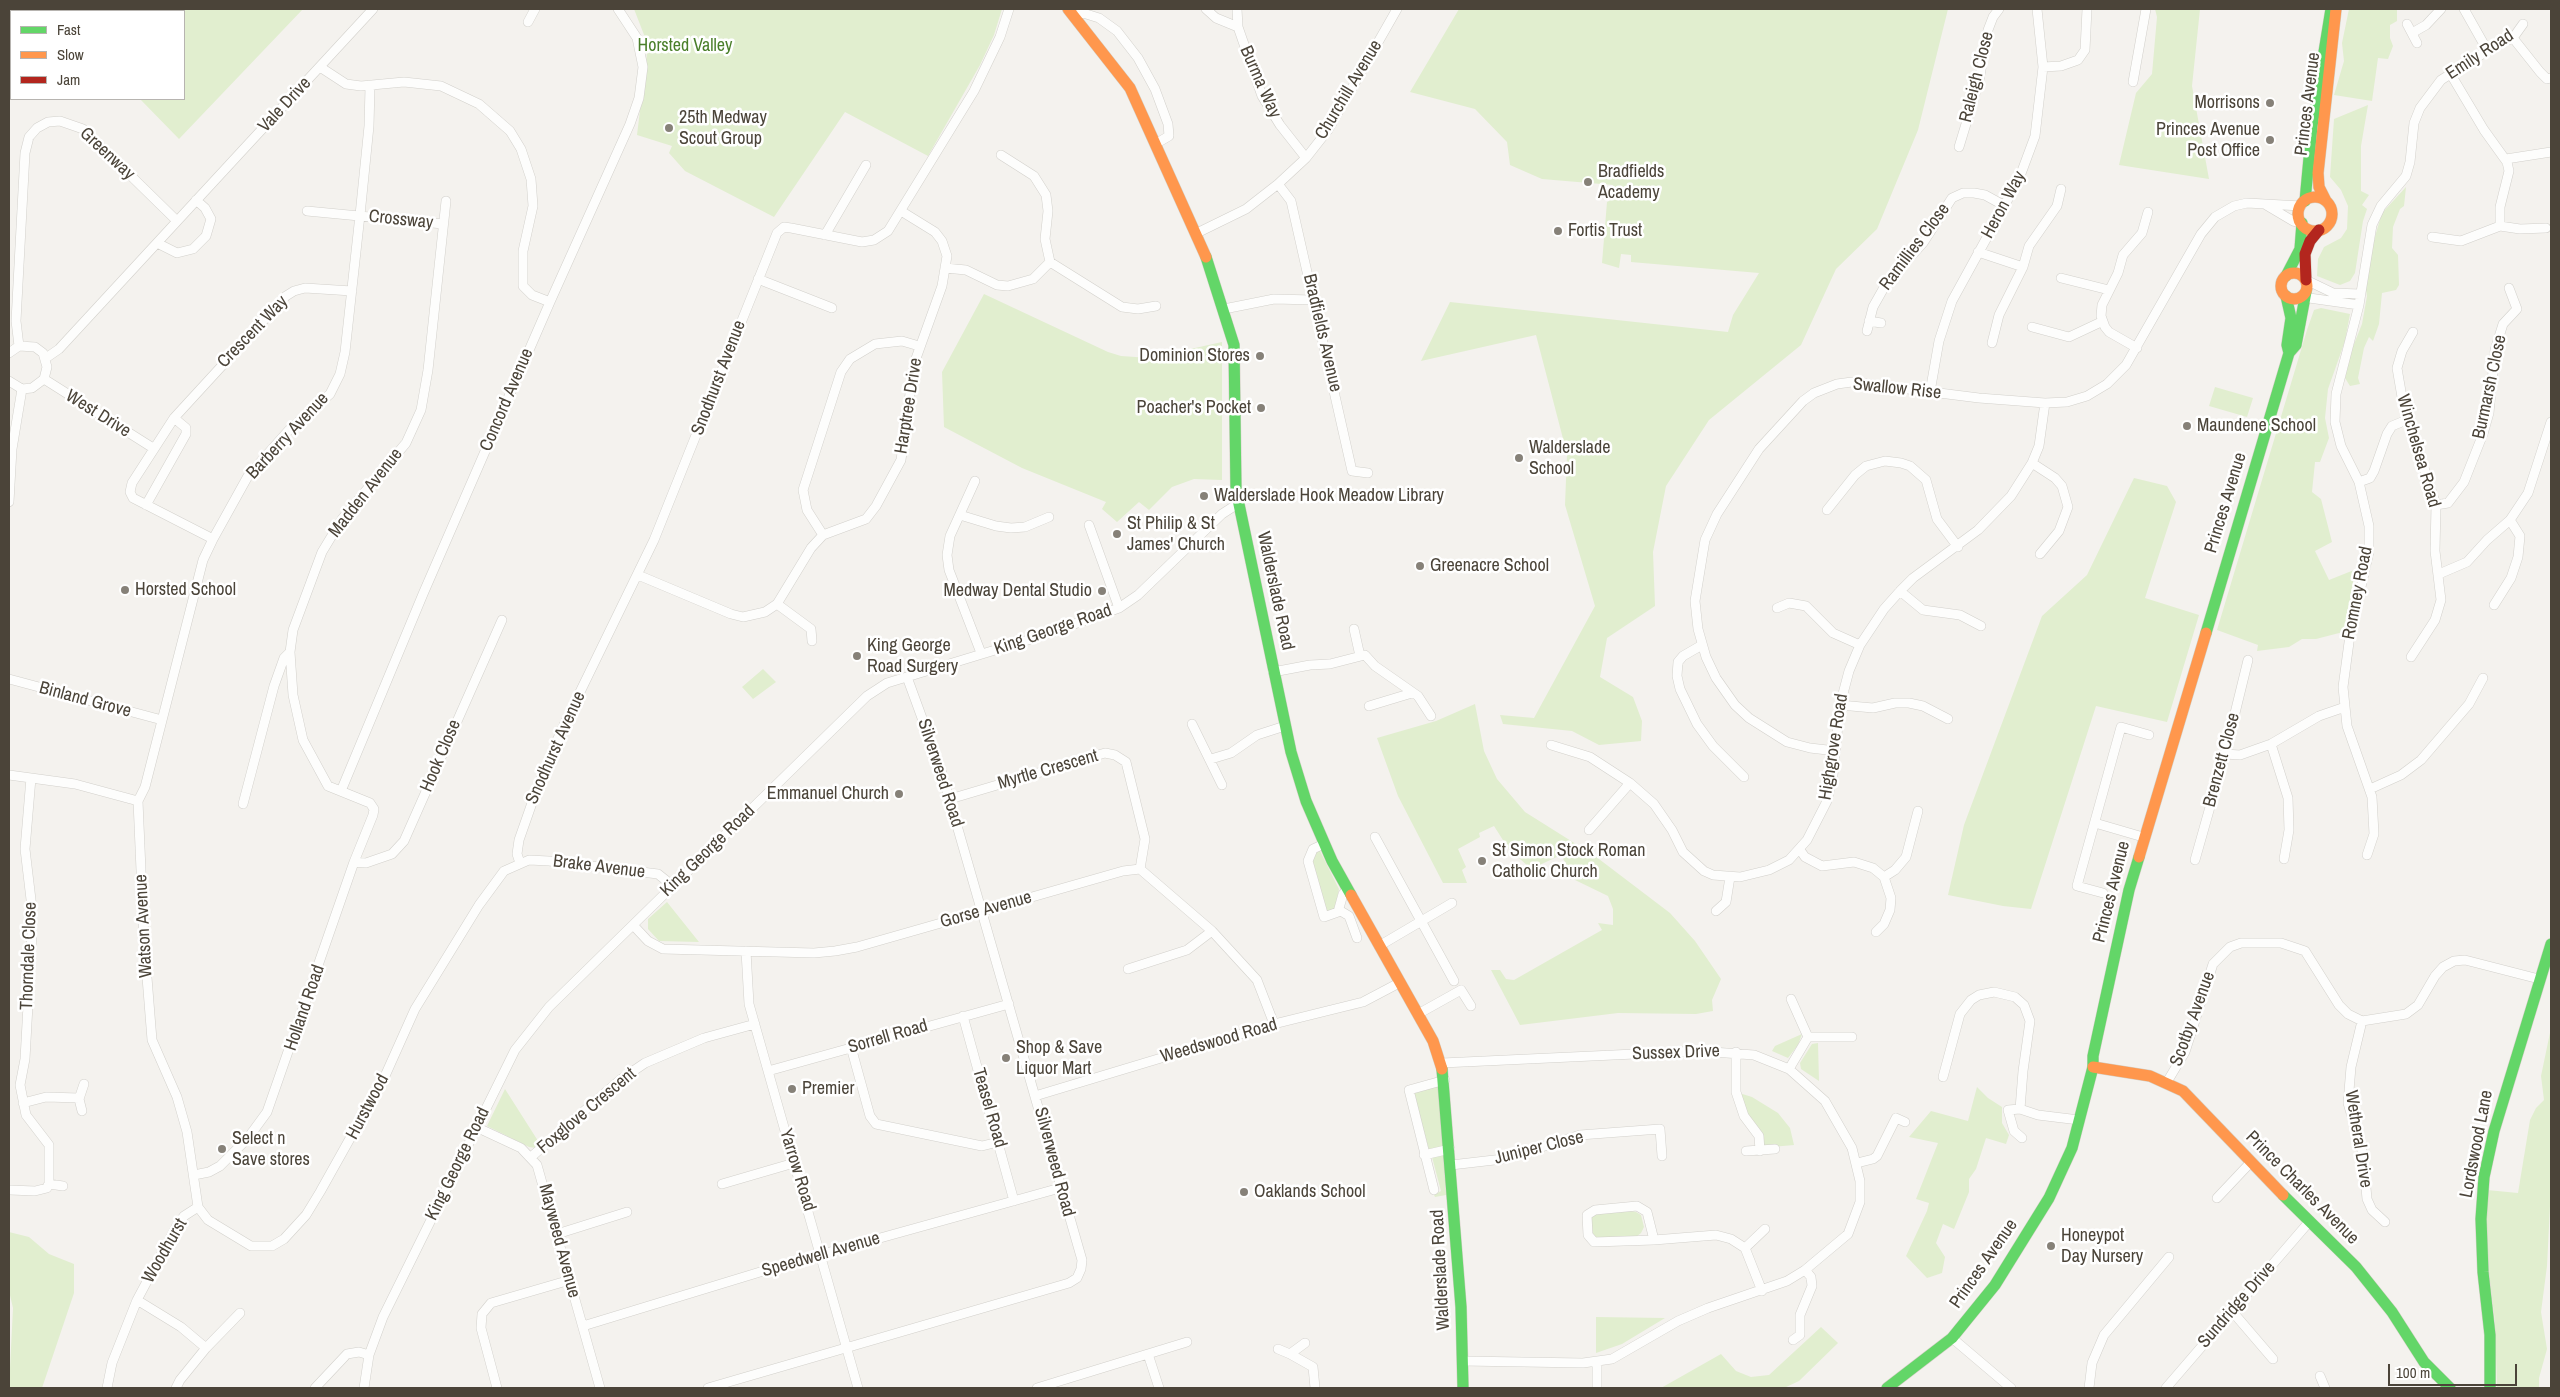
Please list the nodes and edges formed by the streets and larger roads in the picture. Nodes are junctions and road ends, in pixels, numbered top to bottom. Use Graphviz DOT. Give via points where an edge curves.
graph roads {
  1 [pos="373,9"];
  2 [pos="535,9"];
  3 [pos="618,9"];
  4 [pos="1009,9"];
  5 [pos="1206,9"];
  6 [pos="1237,9"];
  7 [pos="1397,9"];
  8 [pos="1999,9"];
  9 [pos="2037,9"];
  10 [pos="2086,9"];
  11 [pos="2146,9"];
  12 [pos="2331,9"];
  13 [pos="2336,9"];
  14 [pos="2441,9"];
  15 [pos="2464,9"];
  16 [pos="1071,12"];
  17 [pos="528,22"];
  18 [pos="2407,24"];
  19 [pos="2523,24"];
  20 [pos="1238,27"];
  21 [pos="2412,33"];
  22 [pos="2513,38"];
  23 [pos="2418,43"];
  24 [pos="2486,48"];
  25 [pos="320,67"];
  26 [pos="2043,67"];
  27 [pos="2450,73"];
  28 [pos="2551,78"];
  29 [pos="2133,82"];
  30 [pos="370,87"];
  31 [pos="1157,143"];
  32 [pos="1959,147"];
  33 [pos="2551,152"];
  34 [pos="1001,155"];
  35 [pos="1306,158"];
  36 [pos="2506,159"];
  37 [pos="866,165"];
  38 [pos="1278,184"];
  39 [pos="2061,189"];
  40 [pos="196,200"];
  41 [pos="446,201"];
  42 [pos="2326,201"];
  43 [pos="2303,203"];
  44 [pos="2266,205"];
  45 [pos="2005,206"];
  46 [pos="307,211"];
  47 [pos="901,211"];
  48 [pos="2148,212"];
  49 [pos="360,215"];
  50 [pos="176,220"];
  51 [pos="2302,223"];
  52 [pos="443,224"];
  53 [pos="2500,226"];
  54 [pos="2546,228"];
  55 [pos="2319,230"];
  56 [pos="1197,233"];
  57 [pos="825,235"];
  58 [pos="2432,237"];
  59 [pos="157,243"];
  60 [pos="1978,252"];
  61 [pos="1050,262"];
  62 [pos="2023,267"];
  63 [pos="945,268"];
  64 [pos="2286,276"];
  65 [pos="2061,278"];
  66 [pos="758,279"];
  67 [pos="2306,280"];
  68 [pos="2509,288"];
  69 [pos="2109,290"];
  70 [pos="352,291"];
  71 [pos="2360,294"];
  72 [pos="2304,295"];
  73 [pos="2286,296"];
  74 [pos="1313,300"];
  75 [pos="550,302"];
  76 [pos="2359,305"];
  77 [pos="1156,306"];
  78 [pos="832,308"];
  79 [pos="1224,309"];
  80 [pos="1870,321"];
  81 [pos="2101,322"];
  82 [pos="1881,323"];
  83 [pos="2032,327"];
  84 [pos="1867,332"];
  85 [pos="2413,332"];
  86 [pos="1992,343"];
  87 [pos="19,346"];
  88 [pos="919,346"];
  89 [pos="2137,348"];
  90 [pos="9,353"];
  91 [pos="2289,353"];
  92 [pos="46,358"];
  93 [pos="44,379"];
  94 [pos="9,381"];
  95 [pos="22,389"];
  96 [pos="1930,392"];
  97 [pos="2045,403"];
  98 [pos="174,418"];
  99 [pos="2409,419"];
  100 [pos="2551,422"];
  101 [pos="153,448"];
  102 [pos="2032,464"];
  103 [pos="1368,473"];
  104 [pos="975,481"];
  105 [pos="2359,482"];
  106 [pos="9,502"];
  107 [pos="1239,503"];
  108 [pos="146,505"];
  109 [pos="2436,505"];
  110 [pos="1827,510"];
  111 [pos="960,515"];
  112 [pos="1049,518"];
  113 [pos="2510,520"];
  114 [pos="1090,525"];
  115 [pos="823,535"];
  116 [pos="213,539"];
  117 [pos="1958,547"];
  118 [pos="2040,554"];
  119 [pos="2439,574"];
  120 [pos="638,576"];
  121 [pos="1900,591"];
  122 [pos="776,604"];
  123 [pos="2494,605"];
  124 [pos="1119,608"];
  125 [pos="1777,608"];
  126 [pos="502,620"];
  127 [pos="1981,626"];
  128 [pos="1354,629"];
  129 [pos="812,641"];
  130 [pos="1702,645"];
  131 [pos="1860,646"];
  132 [pos="290,652"];
  133 [pos="981,654"];
  134 [pos="1360,656"];
  135 [pos="2411,657"];
  136 [pos="2248,660"];
  137 [pos="1273,672"];
  138 [pos="907,678"];
  139 [pos="2483,678"];
  140 [pos="9,679"];
  141 [pos="1412,693"];
  142 [pos="1369,706"];
  143 [pos="1840,706"];
  144 [pos="2345,708"];
  145 [pos="1431,716"];
  146 [pos="1948,719"];
  147 [pos="162,720"];
  148 [pos="1192,724"];
  149 [pos="1285,726"];
  150 [pos="2149,735"];
  151 [pos="2271,744"];
  152 [pos="1551,745"];
  153 [pos="1836,751"];
  154 [pos="2225,754"];
  155 [pos="1211,759"];
  156 [pos="9,775"];
  157 [pos="1744,777"];
  158 [pos="31,778"];
  159 [pos="1630,783"];
  160 [pos="1222,785"];
  161 [pos="2370,789"];
  162 [pos="341,792"];
  163 [pos="950,799"];
  164 [pos="138,801"];
  165 [pos="243,804"];
  166 [pos="1918,811"];
  167 [pos="2095,823"];
  168 [pos="1589,830"];
  169 [pos="1375,837"];
  170 [pos="2143,838"];
  171 [pos="1324,844"];
  172 [pos="1800,850"];
  173 [pos="2367,855"];
  174 [pos="2284,859"];
  175 [pos="2195,860"];
  176 [pos="354,862"];
  177 [pos="520,863"];
  178 [pos="1140,869"];
  179 [pos="1730,877"];
  180 [pos="1884,877"];
  181 [pos="673,886"];
  182 [pos="1348,889"];
  183 [pos="2103,893"];
  184 [pos="1452,903"];
  185 [pos="1339,910"];
  186 [pos="1716,911"];
  187 [pos="982,912"];
  188 [pos="1421,921"];
  189 [pos="633,924"];
  190 [pos="1212,931"];
  191 [pos="1876,932"];
  192 [pos="1356,938"];
  193 [pos="2551,944"];
  194 [pos="1379,946"];
  195 [pos="746,951"];
  196 [pos="1128,968"];
  197 [pos="2539,979"];
  198 [pos="1454,981"];
  199 [pos="1400,983"];
  200 [pos="1790,998"];
  201 [pos="1008,1004"];
  202 [pos="1470,1006"];
  203 [pos="1418,1014"];
  204 [pos="963,1016"];
  205 [pos="2362,1021"];
  206 [pos="755,1024"];
  207 [pos="1274,1024"];
  208 [pos="1852,1036"];
  209 [pos="1808,1037"];
  210 [pos="851,1047"];
  211 [pos="1736,1052"];
  212 [pos="1442,1063"];
  213 [pos="2092,1067"];
  214 [pos="1789,1069"];
  215 [pos="768,1070"];
  216 [pos="1943,1077"];
  217 [pos="1445,1080"];
  218 [pos="2167,1082"];
  219 [pos="84,1084"];
  220 [pos="1036,1096"];
  221 [pos="79,1098"];
  222 [pos="22,1103"];
  223 [pos="2020,1109"];
  224 [pos="82,1111"];
  225 [pos="2079,1120"];
  226 [pos="1905,1122"];
  227 [pos="476,1127"];
  228 [pos="2022,1138"];
  229 [pos="998,1142"];
  230 [pos="1450,1149"];
  231 [pos="1775,1149"];
  232 [pos="1760,1150"];
  233 [pos="1746,1151"];
  234 [pos="1424,1154"];
  235 [pos="1662,1156"];
  236 [pos="531,1157"];
  237 [pos="2251,1162"];
  238 [pos="794,1163"];
  239 [pos="1857,1163"];
  240 [pos="1452,1165"];
  241 [pos="194,1175"];
  242 [pos="48,1184"];
  243 [pos="722,1184"];
  244 [pos="63,1186"];
  245 [pos="1060,1188"];
  246 [pos="10,1190"];
  247 [pos="1434,1190"];
  248 [pos="2217,1198"];
  249 [pos="1014,1201"];
  250 [pos="198,1207"];
  251 [pos="627,1212"];
  252 [pos="2309,1222"];
  253 [pos="2385,1222"];
  254 [pos="1765,1229"];
  255 [pos="557,1234"];
  256 [pos="1654,1240"];
  257 [pos="1745,1248"];
  258 [pos="821,1255"];
  259 [pos="2169,1257"];
  260 [pos="1805,1270"];
  261 [pos="570,1280"];
  262 [pos="1762,1291"];
  263 [pos="137,1300"];
  264 [pos="2231,1310"];
  265 [pos="240,1313"];
  266 [pos="583,1326"];
  267 [pos="1952,1338"];
  268 [pos="1793,1340"];
  269 [pos="1187,1342"];
  270 [pos="1305,1343"];
  271 [pos="846,1347"];
  272 [pos="206,1348"];
  273 [pos="1278,1349"];
  274 [pos="1148,1354"];
  275 [pos="1290,1354"];
  276 [pos="370,1355"];
  277 [pos="2272,1359"];
  278 [pos="1463,1361"];
  279 [pos="1597,1362"];
  280 [pos="2320,1376"];
  281 [pos="1060,1385"];
  282 [pos="107,1388"];
  283 [pos="176,1388"];
  284 [pos="314,1388"];
  285 [pos="364,1388"];
  286 [pos="497,1388"];
  287 [pos="600,1388"];
  288 [pos="708,1388"];
  289 [pos="858,1388"];
  290 [pos="1037,1388"];
  291 [pos="1158,1388"];
  292 [pos="1316,1388"];
  293 [pos="1463,1388"];
  294 [pos="1597,1388"];
  295 [pos="1887,1388"];
  296 [pos="2011,1388"];
  297 [pos="2089,1388"];
  298 [pos="2166,1388"];
  299 [pos="2325,1388"];
  300 [pos="2450,1388"];
  301 [pos="2490,1388"];
  1 -- 25 [label="street, Vale Drive"];
  2 -- 17 [label="street"];
  3 -- 75 [label="street, Concord Avenue" via="637,38 642,67 639,98"];
  4 -- 47 [label="street, Snodhurst Avenue" via="1000,37 974,91"];
  5 -- 20 [label="street, Burma Way" via="1216,18"];
  6 -- 20 [label="street, Burma Way"];
  7 -- 35 [label="street, Churchill Avenue" via="1328,130"];
  8 -- 32 [label="street, Raleigh Close" via="1988,30 1979,81"];
  9 -- 26 [label="street, Heron Way"];
  10 -- 26 [label="street" via="2085,50 2078,60 2061,66"];
  11 -- 29 [label="street"];
  12 -- 43 [label="street, Princes Avenue"];
  13 -- 42 [label="street, Princes Avenue" via="2318,173"];
  14 -- 21 [label="street" via="2426,25"];
  15 -- 24 [label="street"];
  16 -- 31 [label="street, Walderslade Road" via="1124,78"];
  16 -- 31 [label="street, Walderslade Road" via="1099,18 1117,31 1138,58 1153,83 1168,124 1169,136"];
  18 -- 21 [label="street"];
  19 -- 22 [label="street, Emily Road"];
  20 -- 35 [label="street, Burma Way" via="1262,96"];
  21 -- 23 [label="street"];
  22 -- 24 [label="street, Emily Road"];
  22 -- 28 [label="street" via="2540,72 2547,79"];
  24 -- 27 [label="street, Emily Road" via="2484,53"];
  25 -- 30 [label="street" via="346,84"];
  25 -- 40 [label="street, Vale Drive"];
  26 -- 45 [label="street, Heron Way" via="2035,136"];
  27 -- 36 [label="street" via="2484,130"];
  27 -- 71 [label="street, Emily Road" via="2433,88 2416,117 2408,170 2381,206 2372,225"];
  30 -- 49 [label="street, Barberry Avenue"];
  30 -- 75 [label="street" via="404,82 441,86 479,104 510,131 521,149 530,179 533,206 523,251 523,286 532,295"];
  31 -- 56 [label="street, Walderslade Road"];
  33 -- 36 [label="street"];
  34 -- 61 [label="street" via="1034,176 1046,195 1046,239"];
  35 -- 38 [label="street, Churchill Avenue"];
  36 -- 53 [label="street" via="2509,171 2500,207"];
  37 -- 57 [label="street"];
  38 -- 56 [label="street, Churchill Avenue" via="1246,209"];
  38 -- 74 [label="street, Bradfields Avenue" via="1291,201"];
  39 -- 62 [label="street" via="2057,206 2029,246"];
  40 -- 50 [label="street, Vale Drive"];
  40 -- 59 [label="street" via="206,208 211,219 206,236 193,249 177,253"];
  41 -- 52 [label="street, Madden Avenue"];
  42 -- 43 [label="street" via="2314,197"];
  42 -- 55 [label="street, Princes Avenue" via="2332,216 2328,225"];
  43 -- 44 [label="street, Swallow Rise"];
  43 -- 51 [label="street, Princes Avenue" via="2299,215"];
  44 -- 51 [label="street, Swallow Rise"];
  44 -- 89 [label="street, Swallow Rise" via="2234,206 2209,223"];
  45 -- 60 [label="street, Heron Way"];
  45 -- 80 [label="street, Ramillies Close" via="1974,193 1952,198 1923,243 1886,284 1873,307"];
  46 -- 49 [label="street, Crossway"];
  47 -- 57 [label="street, Snodhurst Avenue" via="888,231 874,240 856,241"];
  47 -- 63 [label="street, Harptree Drive" via="935,232 945,248"];
  48 -- 69 [label="street" via="2142,233 2123,255"];
  49 -- 52 [label="street, Crossway"];
  49 -- 70 [label="street, Barberry Avenue"];
  50 -- 59 [label="street, Vale Drive"];
  50 -- 87 [label="street, Greenway" via="82,129 60,121 48,122 37,128 24,153 16,321"];
  51 -- 55 [label="street" via="2309,229"];
  51 -- 64 [label="street, Princes Avenue" via="2300,249"];
  52 -- 132 [label="street, Madden Avenue" via="421,410 406,443 330,537 293,630"];
  53 -- 54 [label="street"];
  53 -- 58 [label="street" via="2462,241"];
  55 -- 67 [label="street, Princes Avenue" via="2305,255"];
  56 -- 79 [label="street, Walderslade Road"];
  57 -- 66 [label="street, Snodhurst Avenue" via="791,228 780,230"];
  59 -- 92 [label="street, Vale Drive" via="59,349"];
  60 -- 62 [label="street"];
  60 -- 96 [label="street, Heron Way" via="1952,301 1939,341"];
  61 -- 63 [label="street" via="1033,279 1008,286 997,285 966,270"];
  61 -- 77 [label="street" via="1122,308"];
  62 -- 86 [label="street" via="1999,315"];
  63 -- 88 [label="street, Harptree Drive" via="942,286"];
  64 -- 67 [label="street" via="2298,274"];
  64 -- 73 [label="street, Princes Avenue" via="2282,286"];
  65 -- 69 [label="street"];
  66 -- 78 [label="street"];
  66 -- 120 [label="street, Snodhurst Avenue" via="678,484"];
  67 -- 71 [label="street" via="2333,293"];
  67 -- 72 [label="street, Princes Avenue"];
  68 -- 109 [label="street, Burmarsh Close" via="2517,309 2503,324 2495,350 2489,413 2483,434 2464,482 2448,503"];
  69 -- 81 [label="street" via="2102,305"];
  70 -- 98 [label="street, Crescent Way" via="306,288 286,296"];
  70 -- 116 [label="street, Barberry Avenue" via="344,361 330,394 288,431 248,476"];
  71 -- 76 [label="street, Emily Road"];
  72 -- 73 [label="street" via="2294,299"];
  72 -- 76 [label="street"];
  72 -- 91 [label="street, Princes Avenue" via="2296,345"];
  73 -- 91 [label="street, Princes Avenue" via="2291,318"];
  74 -- 79 [label="street" via="1274,299"];
  74 -- 103 [label="street, Bradfields Avenue" via="1352,471"];
  75 -- 162 [label="street, Concord Avenue"];
  76 -- 105 [label="street, Romney Road" via="2335,407 2340,446"];
  79 -- 107 [label="street, Walderslade Road" via="1236,366 1234,457"];
  80 -- 82 [label="street"];
  80 -- 84 [label="street, Ramillies Close"];
  81 -- 83 [label="street" via="2069,337"];
  81 -- 89 [label="street" via="2109,332"];
  85 -- 99 [label="street, Winchelsea Road" via="2397,368 2399,388"];
  87 -- 90 [label="street"];
  87 -- 92 [label="street" via="35,347"];
  88 -- 115 [label="street, Harptree Drive" via="901,460 866,519"];
  88 -- 115 [label="street" via="902,341 875,344 850,359 841,372 803,490 807,510"];
  89 -- 97 [label="street, Swallow Rise" via="2118,375 2094,393 2067,402"];
  91 -- 170 [label="street, Princes Avenue"];
  92 -- 93 [label="street"];
  93 -- 95 [label="street" via="32,388"];
  93 -- 101 [label="street, West Drive"];
  94 -- 95 [label="street"];
  95 -- 106 [label="street" via="12,443"];
  96 -- 97 [label="street, Swallow Rise"];
  96 -- 130 [label="street, Swallow Rise" via="1852,382 1831,386 1803,401 1759,449 1717,514 1705,540 1694,601"];
  97 -- 102 [label="street, Highgrove Road" via="2043,428"];
  98 -- 101 [label="street, Crescent Way"];
  98 -- 108 [label="street" via="186,428 186,434"];
  99 -- 105 [label="street" via="2392,426 2374,472 2370,478"];
  99 -- 109 [label="street, Winchelsea Road"];
  100 -- 113 [label="street" via="2528,493"];
  101 -- 108 [label="street, Crescent Way" via="130,492 132,498"];
  102 -- 117 [label="street, Highgrove Road" via="1998,512"];
  102 -- 118 [label="street" via="2062,486 2068,507 2059,531"];
  104 -- 111 [label="street"];
  105 -- 144 [label="street, Romney Road" via="2369,526 2369,552 2350,636 2343,687"];
  107 -- 124 [label="street, King George Road" via="1222,514 1138,595"];
  107 -- 137 [label="street, Walderslade Road"];
  108 -- 116 [label="street, Crescent Way"];
  109 -- 119 [label="street, Winchelsea Road" via="2435,551"];
  110 -- 117 [label="street" via="1866,466 1885,461 1901,463 1915,469 1926,480 1937,520"];
  111 -- 112 [label="street" via="1012,528 1025,528"];
  111 -- 133 [label="street" via="948,547 949,570"];
  113 -- 119 [label="street" via="2467,562"];
  113 -- 123 [label="street" via="2520,536 2518,557 2511,578"];
  114 -- 124 [label="street"];
  115 -- 122 [label="street" via="811,548"];
  116 -- 147 [label="street, Barberry Avenue" via="203,560"];
  117 -- 121 [label="street, Highgrove Road"];
  119 -- 135 [label="street, Winchelsea Road" via="2440,600 2434,620"];
  120 -- 122 [label="street" via="718,610 743,617 765,612"];
  120 -- 177 [label="street, Snodhurst Avenue" via="562,729 539,783 519,840 517,854"];
  121 -- 127 [label="street" via="1923,610 1960,615"];
  121 -- 131 [label="street, Highgrove Road"];
  122 -- 129 [label="street" via="811,629"];
  124 -- 133 [label="street, King George Road"];
  125 -- 131 [label="street" via="1789,604 1806,606 1833,633"];
  126 -- 176 [label="street, Hook Close" via="400,848 377,860 361,864"];
  128 -- 134 [label="street"];
  130 -- 153 [label="street, Swallow Rise" via="1716,678 1735,705 1749,718 1787,742"];
  130 -- 157 [label="street" via="1678,662 1680,689 1697,724 1724,760"];
  131 -- 143 [label="street, Highgrove Road" via="1849,671"];
  132 -- 162 [label="street" via="292,695 303,740 328,786"];
  132 -- 165 [label="street, Madden Avenue" via="284,658 274,686"];
  133 -- 138 [label="street, King George Road"];
  134 -- 137 [label="street"];
  134 -- 141 [label="street" via="1370,658 1375,666"];
  136 -- 154 [label="street, Brenzett Close"];
  137 -- 149 [label="street, Walderslade Road"];
  138 -- 163 [label="street, Silverweed Road"];
  138 -- 181 [label="street, King George Road" via="887,684 867,696"];
  139 -- 161 [label="street" via="2468,704 2421,760 2401,775"];
  140 -- 147 [label="street, Binland Grove"];
  141 -- 142 [label="street"];
  141 -- 145 [label="street" via="1418,696"];
  143 -- 146 [label="street" via="1873,708 1909,703 1923,706"];
  143 -- 153 [label="street, Highgrove Road"];
  144 -- 151 [label="street" via="2325,714"];
  144 -- 161 [label="street, Romney Road" via="2347,726"];
  147 -- 164 [label="street, Barberry Avenue" via="145,787"];
  148 -- 155 [label="street"];
  149 -- 155 [label="street" via="1257,735 1231,753"];
  149 -- 171 [label="street, Walderslade Road" via="1300,785"];
  150 -- 167 [label="street" via="2121,727"];
  151 -- 154 [label="street" via="2240,755"];
  151 -- 174 [label="street" via="2288,798 2289,830"];
  152 -- 159 [label="street, Highgrove Road" via="1590,757"];
  153 -- 172 [label="street, Highgrove Road" via="1827,801"];
  154 -- 175 [label="street, Brenzett Close"];
  155 -- 160 [label="street"];
  156 -- 158 [label="street"];
  158 -- 164 [label="street" via="75,784"];
  158 -- 222 [label="street, Thorndale Close" via="25,850 32,911 25,1059 20,1085"];
  159 -- 168 [label="street"];
  159 -- 179 [label="street, Highgrove Road" via="1662,813 1691,862 1704,871"];
  161 -- 173 [label="street, Romney Road" via="2374,834"];
  162 -- 176 [label="street, Holland Road" via="370,803 374,809"];
  163 -- 178 [label="street, Myrtle Crescent" via="1105,753 1116,755 1126,762 1145,839"];
  163 -- 187 [label="street, Silverweed Road"];
  164 -- 241 [label="street, Watson Avenue" via="152,1040 177,1097"];
  166 -- 180 [label="street" via="1906,857"];
  167 -- 170 [label="street"];
  167 -- 183 [label="street" via="2077,886"];
  169 -- 188 [label="street"];
  170 -- 213 [label="street, Princes Avenue" via="2126,902"];
  171 -- 182 [label="street, Walderslade Road"];
  171 -- 185 [label="street" via="1313,849 1308,861 1324,916"];
  172 -- 179 [label="street, Highgrove Road" via="1789,860 1768,870"];
  172 -- 180 [label="street" via="1805,857 1822,866 1854,862 1873,868"];
  176 -- 241 [label="street, Holland Road" via="267,1112 248,1138 220,1166"];
  177 -- 181 [label="street, Brake Avenue" via="549,861 658,874"];
  177 -- 250 [label="street, Hurstwood" via="495,880 435,975 415,1008 362,1120 306,1215 284,1239 272,1246 251,1246 208,1220"];
  178 -- 187 [label="street, Gorse Avenue" via="1123,871"];
  178 -- 190 [label="street"];
  179 -- 186 [label="street" via="1726,902"];
  180 -- 191 [label="street" via="1891,898 1890,910"];
  181 -- 189 [label="street, King George Road"];
  182 -- 185 [label="street" via="1343,894"];
  182 -- 194 [label="street, Walderslade Road"];
  184 -- 188 [label="street"];
  185 -- 192 [label="street" via="1349,916"];
  187 -- 195 [label="street, Gorse Avenue" via="835,951"];
  187 -- 201 [label="street, Silverweed Road"];
  188 -- 194 [label="street"];
  188 -- 198 [label="street"];
  189 -- 195 [label="street, Gorse Avenue" via="648,941 663,949"];
  189 -- 227 [label="street, King George Road" via="532,1027 515,1050"];
  190 -- 196 [label="street" via="1187,950"];
  190 -- 207 [label="street" via="1257,980"];
  193 -- 197 [label="street, Lordswood Lane"];
  194 -- 199 [label="street, Walderslade Road"];
  195 -- 206 [label="street, Yarrow Road" via="747,990"];
  197 -- 205 [label="street" via="2465,960 2454,961 2443,967 2418,1005 2406,1014"];
  197 -- 301 [label="street, Lordswood Lane" via="2494,1131 2484,1177 2482,1272 2490,1335"];
  199 -- 203 [label="street, Walderslade Road"];
  199 -- 207 [label="street, Weedswood Road" via="1363,1002"];
  200 -- 209 [label="street"];
  201 -- 204 [label="street, Sorrell Road"];
  201 -- 220 [label="street, Silverweed Road"];
  202 -- 203 [label="street" via="1461,990"];
  203 -- 212 [label="street, Walderslade Road"];
  204 -- 210 [label="street, Sorrell Road"];
  204 -- 229 [label="street, Teasel Road"];
  205 -- 218 [label="street, Scotby Avenue" via="2339,1005 2304,951 2281,943 2230,946 2214,964 2185,1052"];
  205 -- 253 [label="street, Wetheral Drive" via="2351,1066 2348,1103 2363,1154 2367,1199 2372,1210"];
  206 -- 215 [label="street, Yarrow Road"];
  206 -- 236 [label="street, Foxglove Crescent" via="704,1038 645,1063 620,1080"];
  207 -- 220 [label="street, Weedswood Road"];
  208 -- 209 [label="street"];
  209 -- 214 [label="street"];
  210 -- 215 [label="street, Sorrell Road"];
  210 -- 229 [label="street" via="870,1116 876,1124 982,1146"];
  211 -- 212 [label="street, Sussex Drive"];
  211 -- 214 [label="street, Sussex Drive" via="1773,1060"];
  211 -- 232 [label="street" via="1736,1092 1744,1116 1759,1136"];
  212 -- 217 [label="street, Walderslade Road"];
  213 -- 218 [label="street, Prince Charles Avenue" via="2150,1076"];
  213 -- 225 [label="street, Princes Avenue"];
  214 -- 239 [label="street, Sussex Drive" via="1825,1101 1846,1133"];
  215 -- 238 [label="street, Yarrow Road"];
  216 -- 223 [label="street" via="1960,1014 1971,1000 1994,992 2015,997 2024,1005 2030,1020"];
  217 -- 230 [label="street, Walderslade Road"];
  217 -- 234 [label="street, Walderslade Road" via="1409,1090"];
  218 -- 237 [label="street, Prince Charles Avenue" via="2183,1091"];
  219 -- 221 [label="street"];
  220 -- 245 [label="street, Silverweed Road"];
  221 -- 222 [label="street" via="46,1097"];
  221 -- 224 [label="street"];
  222 -- 242 [label="street, Thorndale Close" via="27,1117 49,1144"];
  223 -- 225 [label="street"];
  223 -- 228 [label="street" via="2008,1110 2014,1131"];
  225 -- 267 [label="street, Princes Avenue" via="2065,1166 2034,1224 2005,1272"];
  226 -- 239 [label="street" via="1896,1118 1877,1156"];
  227 -- 236 [label="street, Mayweed Avenue" via="521,1148"];
  227 -- 276 [label="street, King George Road" via="383,1317"];
  229 -- 249 [label="street, Teasel Road"];
  230 -- 234 [label="street"];
  230 -- 240 [label="street, Walderslade Road"];
  231 -- 232 [label="street"];
  232 -- 233 [label="street"];
  234 -- 247 [label="street, Walderslade Road"];
  235 -- 240 [label="street, Juniper Close" via="1660,1128 1580,1135 1503,1159"];
  236 -- 255 [label="street, Mayweed Avenue" via="541,1176"];
  237 -- 248 [label="street"];
  237 -- 252 [label="street, Prince Charles Avenue"];
  238 -- 243 [label="street"];
  238 -- 258 [label="street, Yarrow Road"];
  239 -- 260 [label="street, Sussex Drive" via="1860,1202 1848,1234"];
  240 -- 278 [label="street, Walderslade Road"];
  241 -- 250 [label="street"];
  242 -- 244 [label="street"];
  242 -- 246 [label="street" via="47,1188 35,1191"];
  245 -- 249 [label="street, Speedwell Avenue"];
  245 -- 271 [label="street, Silverweed Road" via="1082,1260 1077,1278 1069,1283"];
  249 -- 258 [label="street, Speedwell Avenue"];
  250 -- 263 [label="street, Woodhurst" via="184,1216 176,1227"];
  251 -- 255 [label="street"];
  252 -- 264 [label="street, Sundridge Drive"];
  252 -- 300 [label="street, Prince Charles Avenue" via="2371,1284 2424,1362"];
  254 -- 257 [label="street"];
  255 -- 261 [label="street, Mayweed Avenue"];
  256 -- 256 [label="street" via="1651,1221 1644,1209 1637,1206 1594,1210 1588,1215 1588,1235 1594,1242"];
  256 -- 257 [label="street" via="1716,1234"];
  257 -- 262 [label="street"];
  258 -- 266 [label="street, Speedwell Avenue"];
  258 -- 271 [label="street, Yarrow Road"];
  259 -- 297 [label="street" via="2104,1335 2092,1363"];
  260 -- 262 [label="street, Sussex Drive"];
  260 -- 268 [label="street" via="1811,1277 1812,1286 1800,1315 1800,1335"];
  261 -- 266 [label="street, Mayweed Avenue"];
  261 -- 286 [label="street" via="491,1303 482,1314 481,1328"];
  262 -- 279 [label="street, Sussex Drive" via="1708,1308 1678,1321 1624,1354"];
  263 -- 272 [label="street, Woodhurst" via="181,1327"];
  263 -- 282 [label="street, Woodhurst" via="112,1363"];
  264 -- 277 [label="street"];
  264 -- 298 [label="street, Sundridge Drive"];
  265 -- 272 [label="street"];
  266 -- 287 [label="street, Mayweed Avenue"];
  267 -- 295 [label="street, Princes Avenue"];
  267 -- 296 [label="street"];
  269 -- 274 [label="street"];
  270 -- 275 [label="street"];
  271 -- 288 [label="street, Silverweed Road"];
  271 -- 289 [label="street, Yarrow Road"];
  272 -- 283 [label="street"];
  273 -- 275 [label="street"];
  274 -- 281 [label="street"];
  274 -- 291 [label="street"];
  275 -- 292 [label="street" via="1313,1367"];
  276 -- 284 [label="street" via="359,1352 347,1354"];
  276 -- 285 [label="street, King George Road"];
  278 -- 279 [label="street, Sussex Drive"];
  278 -- 293 [label="street, Walderslade Road"];
  279 -- 294 [label="street"];
  280 -- 299 [label="street"];
  281 -- 290 [label="street"];
}
